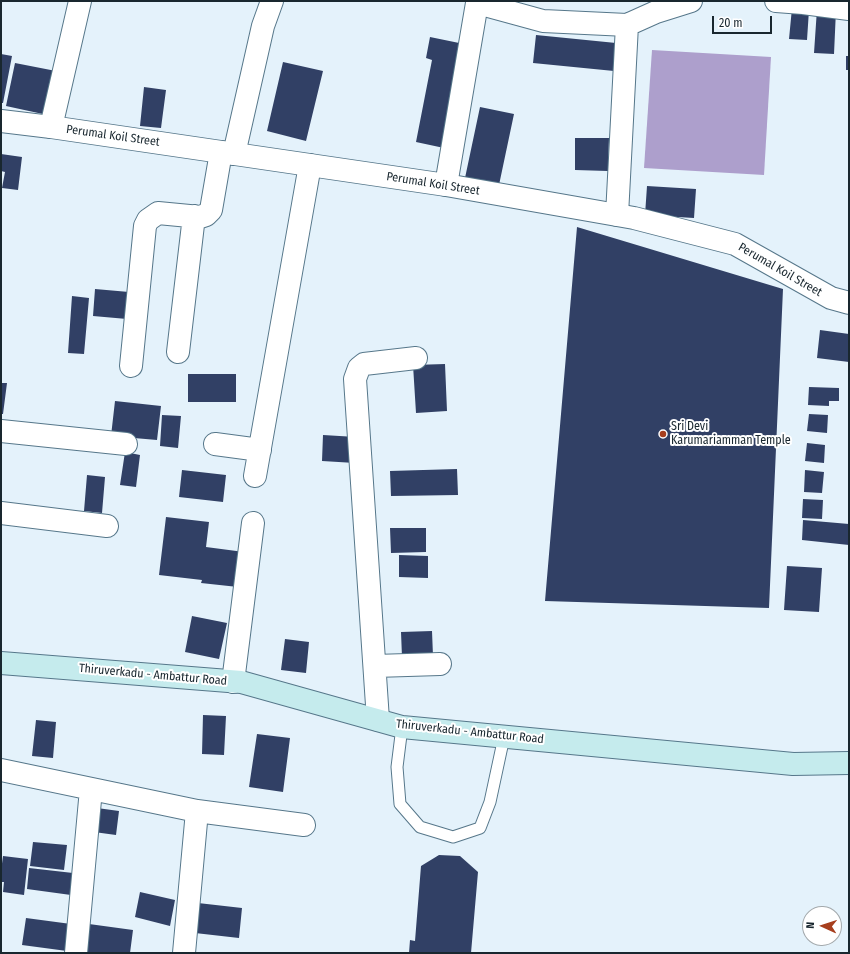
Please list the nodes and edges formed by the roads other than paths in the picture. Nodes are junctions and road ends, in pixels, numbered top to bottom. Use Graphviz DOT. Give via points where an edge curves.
graph roads {
  1 [pos="80,1"];
  2 [pos="272,1"];
  3 [pos="691,1"];
  4 [pos="776,1"];
  5 [pos="475,2"];
  6 [pos="849,9"];
  7 [pos="627,25"];
  8 [pos="1,121"];
  9 [pos="51,127"];
  10 [pos="227,153"];
  11 [pos="310,165"];
  12 [pos="446,185"];
  13 [pos="617,215"];
  14 [pos="194,216"];
  15 [pos="849,303"];
  16 [pos="178,352"];
  17 [pos="416,358"];
  18 [pos="131,366"];
  19 [pos="1,431"];
  20 [pos="126,444"];
  21 [pos="215,444"];
  22 [pos="260,450"];
  23 [pos="255,476"];
  24 [pos="1,513"];
  25 [pos="253,523"];
  26 [pos="107,526"];
  27 [pos="1,663"];
  28 [pos="440,664"];
  29 [pos="374,666"];
  30 [pos="234,682"];
  31 [pos="378,720"];
  32 [pos="402,727"];
  33 [pos="504,736"];
  34 [pos="849,763"];
  35 [pos="1,770"];
  36 [pos="91,789"];
  37 [pos="197,811"];
  38 [pos="304,825"];
  39 [pos="76,953"];
  40 [pos="184,953"];
  1 -- 9 [label="street"];
  2 -- 10 [label="street"];
  3 -- 7 [label="street"];
  4 -- 6 [label="street"];
  5 -- 7 [label="street" via="543,21"];
  5 -- 12 [label="street"];
  7 -- 13 [label="street"];
  8 -- 9 [label="street, Perumal Koil Street"];
  9 -- 10 [label="street, Perumal Koil Street"];
  10 -- 11 [label="street, Perumal Koil Street"];
  10 -- 14 [label="street" via="211,210 206,215"];
  11 -- 12 [label="street, Perumal Koil Street"];
  11 -- 22 [label="street"];
  12 -- 13 [label="street, Perumal Koil Street"];
  13 -- 15 [label="street, Perumal Koil Street" via="735,244 831,298"];
  14 -- 16 [label="street"];
  14 -- 18 [label="street" via="158,213 148,220 145,226"];
  17 -- 29 [label="street" via="364,364 359,368 355,379"];
  19 -- 20 [label="street"];
  21 -- 22 [label="street"];
  22 -- 23 [label="street"];
  24 -- 26 [label="street"];
  25 -- 30 [label="street"];
  27 -- 30 [label="main road, Thiruverkadu - Ambattur Road"];
  28 -- 29 [label="street"];
  29 -- 31 [label="street"];
  30 -- 31 [label="main road, Thiruverkadu - Ambattur Road"];
  31 -- 32 [label="main road, Thiruverkadu - Ambattur Road"];
  32 -- 33 [label="main road, Thiruverkadu - Ambattur Road"];
  32 -- 33 [label="lane" via="397,767 400,804 420,827 453,837 480,828 490,802"];
  33 -- 34 [label="main road, Thiruverkadu - Ambattur Road" via="793,764"];
  35 -- 36 [label="street"];
  36 -- 37 [label="street"];
  36 -- 39 [label="street"];
  37 -- 38 [label="street"];
  37 -- 40 [label="street"];
}
